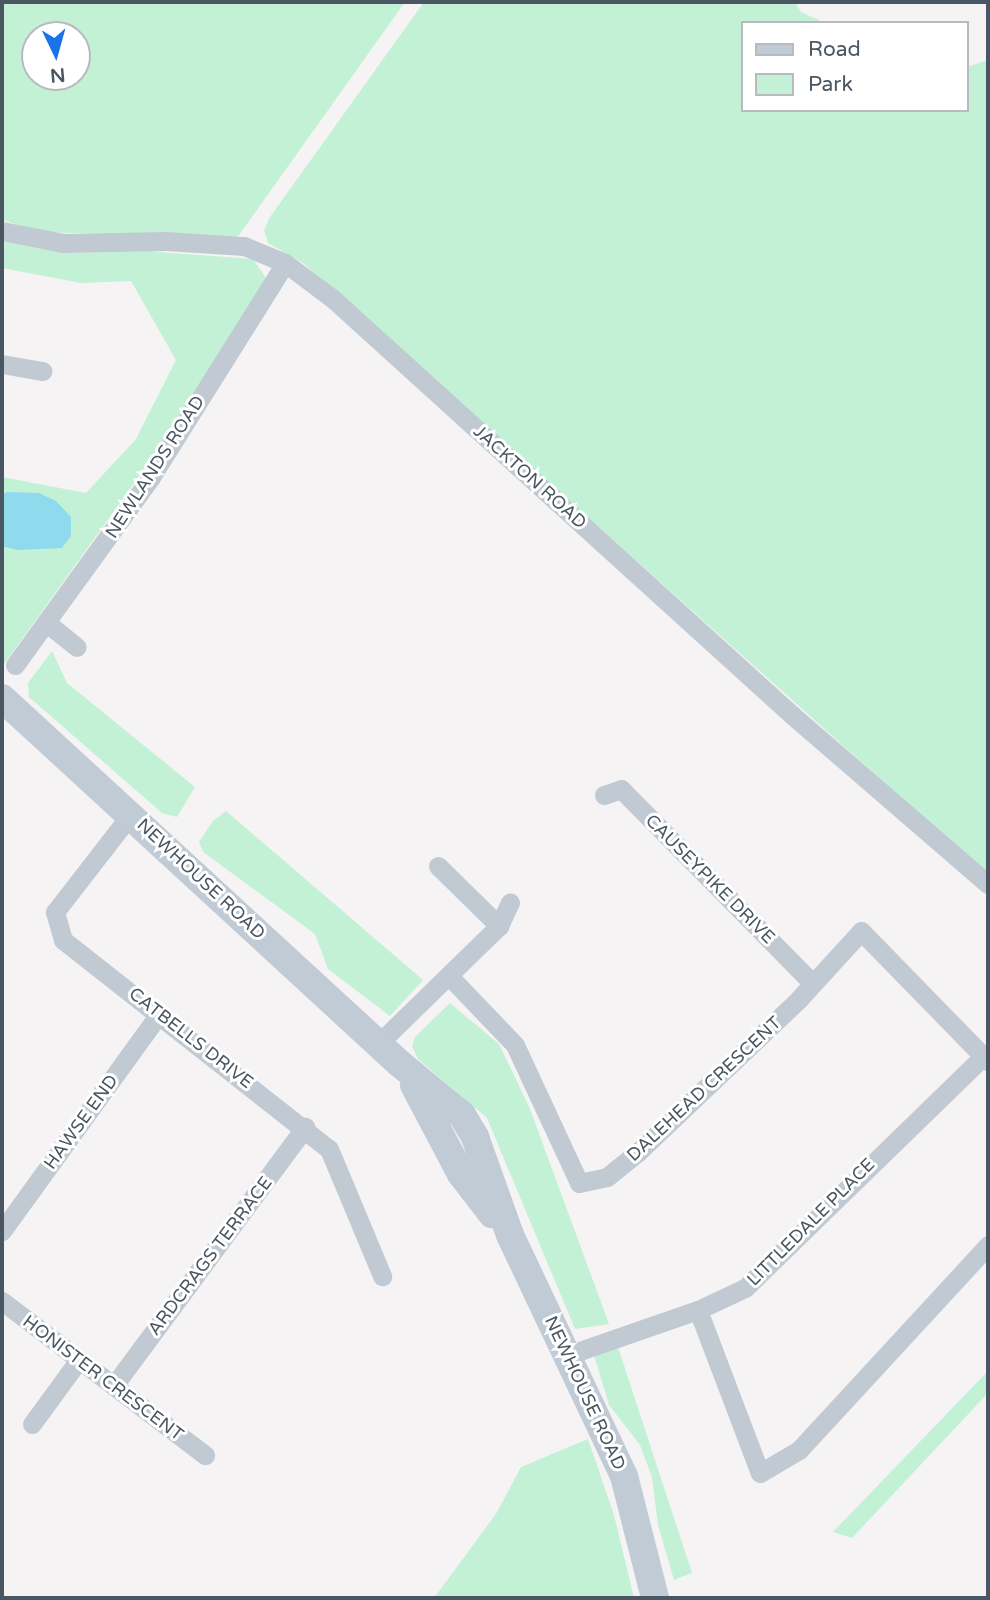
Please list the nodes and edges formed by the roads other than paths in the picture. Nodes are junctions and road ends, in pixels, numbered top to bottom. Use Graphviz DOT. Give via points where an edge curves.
graph roads {
  1 [pos="2,231"];
  2 [pos="285,263"];
  3 [pos="2,364"];
  4 [pos="42,371"];
  5 [pos="47,623"];
  6 [pos="77,647"];
  7 [pos="15,665"];
  8 [pos="2,698"];
  9 [pos="604,795"];
  10 [pos="131,814"];
  11 [pos="439,866"];
  12 [pos="988,884"];
  13 [pos="510,902"];
  14 [pos="499,926"];
  15 [pos="451,978"];
  16 [pos="811,982"];
  17 [pos="159,1014"];
  18 [pos="378,1044"];
  19 [pos="987,1058"];
  20 [pos="305,1127"];
  21 [pos="2,1231"];
  22 [pos="988,1245"];
  23 [pos="382,1276"];
  24 [pos="2,1301"];
  25 [pos="698,1310"];
  26 [pos="568,1355"];
  27 [pos="79,1361"];
  28 [pos="114,1384"];
  29 [pos="32,1424"];
  30 [pos="205,1455"];
  31 [pos="654,1598"];
  1 -- 2 [label="street, JACKTON ROAD" via="63,243 244,246"];
  2 -- 5 [label="street, NEWLANDS ROAD" via="151,478"];
  2 -- 12 [label="street, JACKTON ROAD" via="332,298 792,715"];
  3 -- 4 [label="street"];
  5 -- 6 [label="street"];
  5 -- 7 [label="street, NEWLANDS ROAD"];
  8 -- 10 [label="street, NEWHOUSE ROAD"];
  9 -- 16 [label="street, CAUSEYPIKE DRIVE" via="621,789"];
  10 -- 17 [label="street, CATBELLS DRIVE" via="55,912 56,922 63,940"];
  10 -- 18 [label="street, NEWHOUSE ROAD"];
  11 -- 14 [label="street"];
  13 -- 14 [label="street"];
  14 -- 15 [label="street"];
  15 -- 16 [label="street, DALEHEAD CRESCENT" via="515,1045 579,1183 607,1177 638,1152 799,999"];
  15 -- 18 [label="street"];
  16 -- 19 [label="street, DALEHEAD CRESCENT" via="861,931"];
  17 -- 20 [label="street, CATBELLS DRIVE"];
  17 -- 21 [label="street, HAWSE END"];
  18 -- 26 [label="street, NEWHOUSE ROAD" via="469,1124 510,1235"];
  19 -- 25 [label="street, LITTLEDALE PLACE" via="745,1287"];
  20 -- 23 [label="street, CATBELLS DRIVE" via="329,1149"];
  20 -- 28 [label="street, ARDCRAGS TERRACE"];
  22 -- 25 [label="street" via="799,1450 760,1472"];
  24 -- 27 [label="street, HONISTER CRESCENT"];
  25 -- 26 [label="street, LITTLEDALE PLACE"];
  26 -- 31 [label="street, NEWHOUSE ROAD" via="624,1476"];
  27 -- 28 [label="street, HONISTER CRESCENT"];
  27 -- 29 [label="street"];
  28 -- 30 [label="street, HONISTER CRESCENT"];
}
